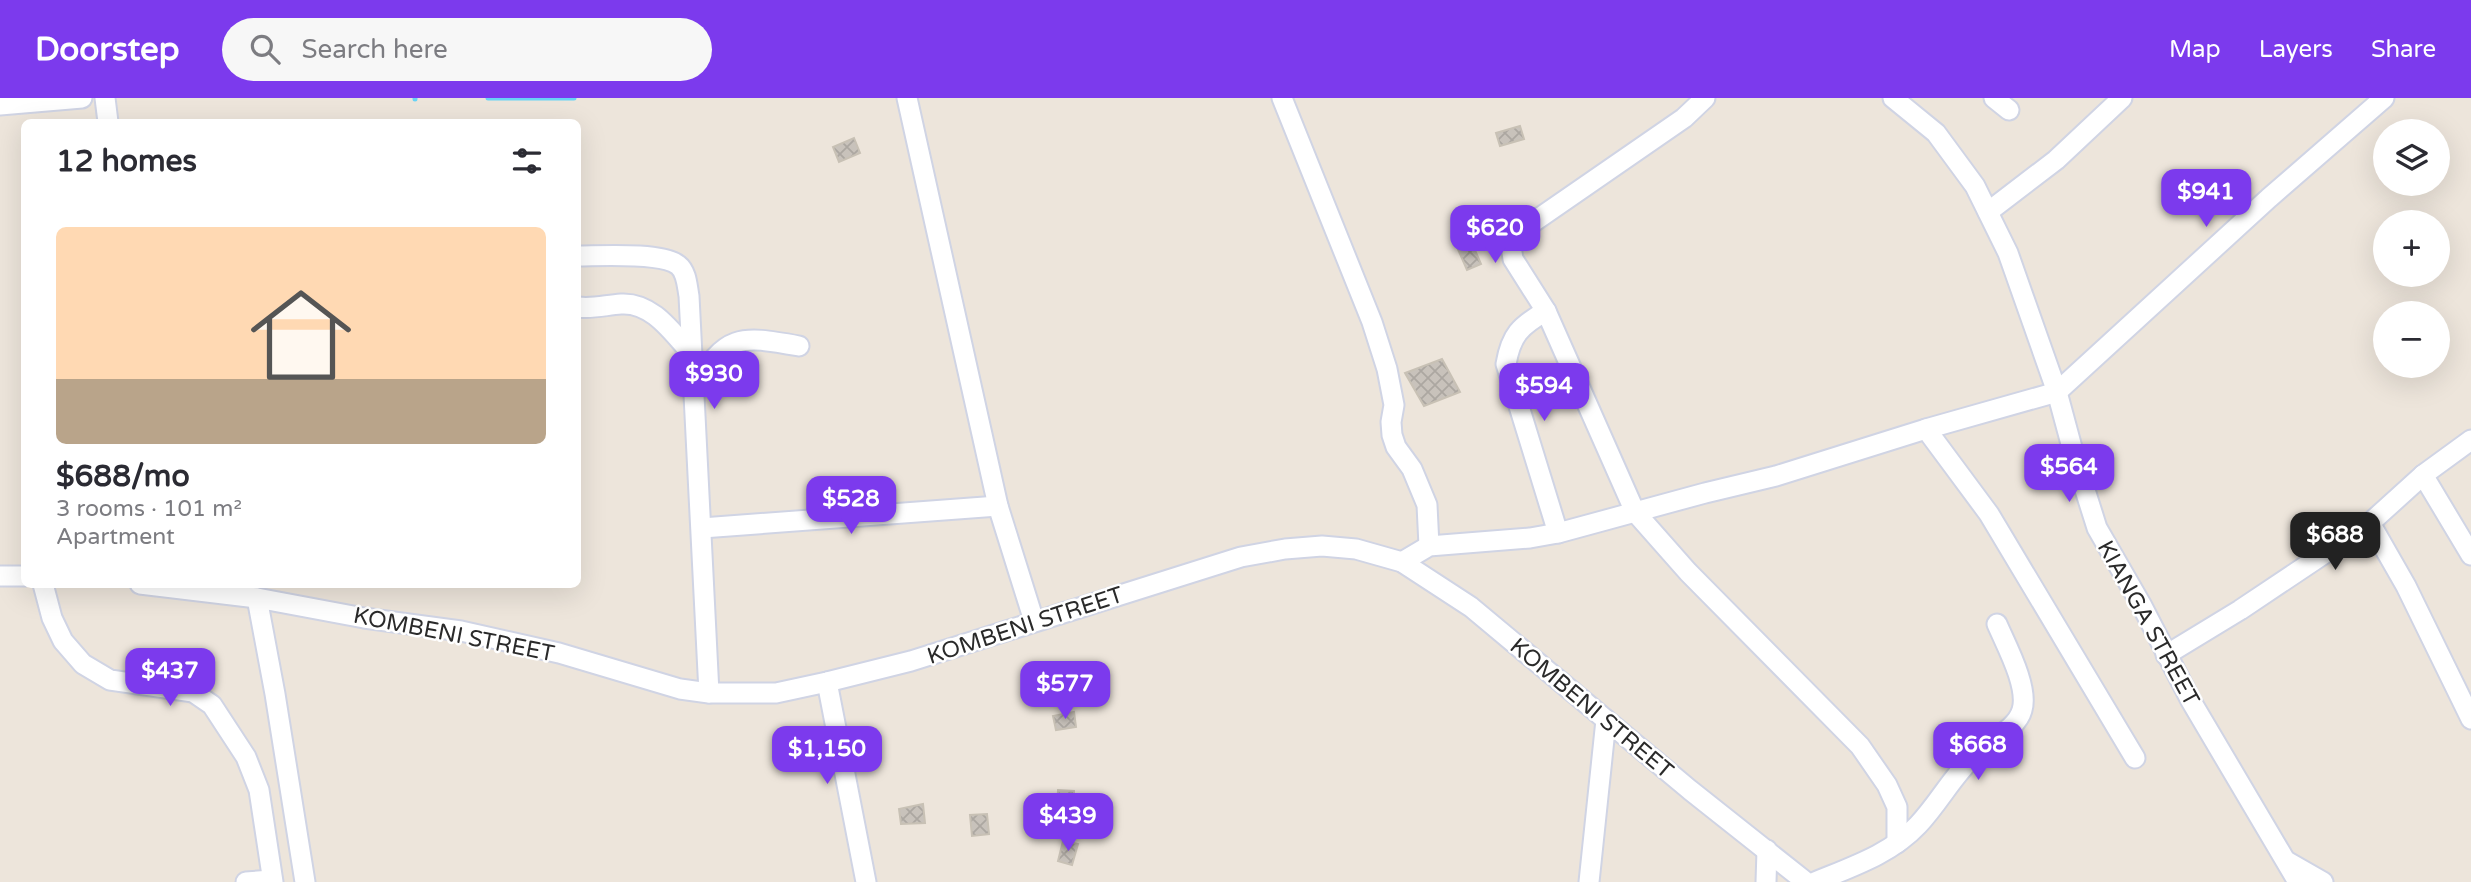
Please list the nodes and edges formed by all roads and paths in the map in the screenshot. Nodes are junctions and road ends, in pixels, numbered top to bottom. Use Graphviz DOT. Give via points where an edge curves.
graph roads {
  1 [pos="82,98"];
  2 [pos="105,98"];
  3 [pos="907,98"];
  4 [pos="1282,98"];
  5 [pos="1705,98"];
  6 [pos="1893,98"];
  7 [pos="2122,98"];
  8 [pos="2384,98"];
  9 [pos="0,105"];
  10 [pos="108,119"];
  11 [pos="1988,212"];
  12 [pos="581,256"];
  13 [pos="581,307"];
  14 [pos="1546,311"];
  15 [pos="799,346"];
  16 [pos="691,353"];
  17 [pos="693,390"];
  18 [pos="2057,393"];
  19 [pos="1926,429"];
  20 [pos="2471,440"];
  21 [pos="2423,475"];
  22 [pos="998,506"];
  23 [pos="1635,512"];
  24 [pos="2370,523"];
  25 [pos="702,528"];
  26 [pos="1558,533"];
  27 [pos="1429,546"];
  28 [pos="2471,555"];
  29 [pos="1402,562"];
  30 [pos="0,576"];
  31 [pos="21,576"];
  32 [pos="44,588"];
  33 [pos="192,588"];
  34 [pos="257,598"];
  35 [pos="1034,621"];
  36 [pos="1997,624"];
  37 [pos="2166,655"];
  38 [pos="827,682"];
  39 [pos="709,693"];
  40 [pos="2471,719"];
  41 [pos="1606,720"];
  42 [pos="2135,758"];
  43 [pos="1897,843"];
  44 [pos="1767,850"];
  45 [pos="2288,862"];
  46 [pos="273,881"];
  47 [pos="246,882"];
  48 [pos="304,882"];
  49 [pos="866,882"];
  50 [pos="1589,882"];
  51 [pos="1766,882"];
  52 [pos="1806,882"];
  53 [pos="1815,882"];
  54 [pos="2298,882"];
  55 [pos="2323,882"];
  1 -- 9 [label="street"];
  2 -- 10 [label="street"];
  3 -- 22 [label="street"];
  4 -- 27 [label="street" via="1372,322 1394,405 1392,435 1427,505"];
  5 -- 14 [label="street" via="1684,118 1516,234 1513,258"];
  6 -- 11 [label="street, KIANGA STREET" via="1937,133"];
  7 -- 11 [label="street" via="2056,160"];
  8 -- 18 [label="street"];
  11 -- 18 [label="street, KIANGA STREET" via="2008,253"];
  12 -- 16 [label="street" via="632,256 677,264 689,296"];
  13 -- 16 [label="street" via="638,305 666,325"];
  14 -- 23 [label="street"];
  14 -- 26 [label="street" via="1518,330 1506,364"];
  15 -- 17 [label="street" via="766,340 728,345 715,355"];
  16 -- 17 [label="street"];
  17 -- 25 [label="street"];
  18 -- 19 [label="street"];
  18 -- 37 [label="street, KIANGA STREET" via="2097,528"];
  19 -- 23 [label="street" via="1776,477"];
  19 -- 42 [label="street" via="1989,514"];
  20 -- 21 [label="street"];
  21 -- 24 [label="street"];
  21 -- 28 [label="street"];
  22 -- 25 [label="street"];
  22 -- 35 [label="street"];
  23 -- 26 [label="street"];
  23 -- 43 [label="street" via="1860,746 1897,807"];
  24 -- 37 [label="street"];
  24 -- 40 [label="street"];
  25 -- 39 [label="street"];
  26 -- 27 [label="street"];
  27 -- 29 [label="street"];
  29 -- 35 [label="street, KOMBENI STREET" via="1356,549 1285,549 1241,557"];
  29 -- 41 [label="street, KOMBENI STREET" via="1471,607"];
  30 -- 31 [label="street"];
  32 -- 46 [label="street" via="63,640 83,664 110,680 193,692 212,705 246,757 259,790"];
  33 -- 34 [label="street, KOMBENI STREET"];
  34 -- 39 [label="street, KOMBENI STREET" via="506,640"];
  34 -- 48 [label="street"];
  35 -- 38 [label="street, KOMBENI STREET" via="911,661"];
  36 -- 43 [label="street" via="2020,681 2022,713 1975,755 1916,828"];
  37 -- 45 [label="street, KIANGA STREET"];
  38 -- 39 [label="street, KOMBENI STREET" via="776,693"];
  38 -- 49 [label="street"];
  41 -- 44 [label="street, KOMBENI STREET"];
  41 -- 50 [label="street"];
  43 -- 53 [label="street"];
  44 -- 51 [label="street"];
  44 -- 52 [label="street, KOMBENI STREET"];
  45 -- 54 [label="street, KIANGA STREET"];
  45 -- 55 [label="street"];
  46 -- 47 [label="street"];
}
